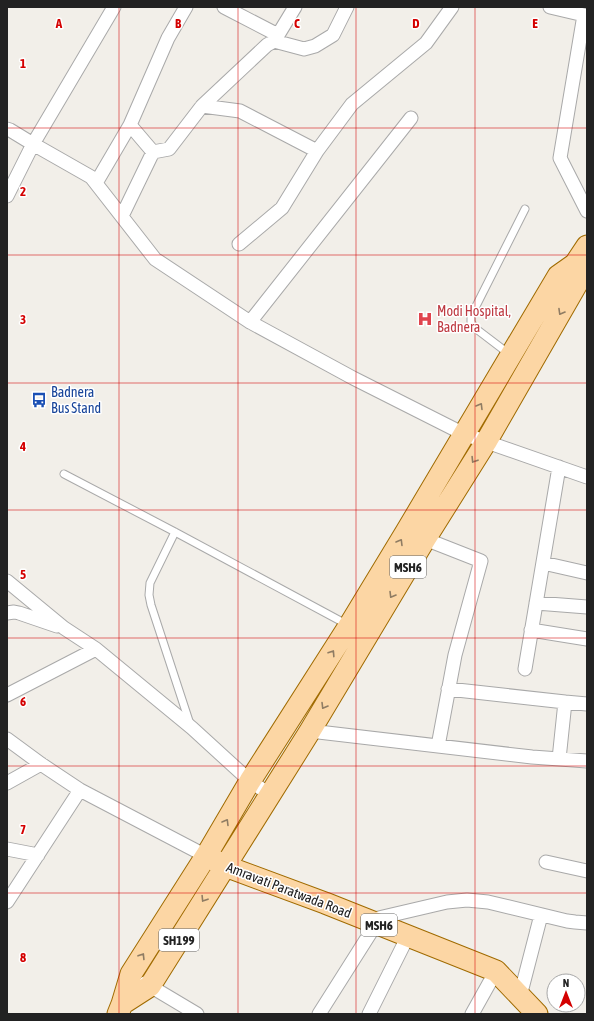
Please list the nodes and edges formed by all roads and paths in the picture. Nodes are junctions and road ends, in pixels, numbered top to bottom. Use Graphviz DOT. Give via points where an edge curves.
graph roads {
  1 [pos="114,7"];
  2 [pos="186,7"];
  3 [pos="224,7"];
  4 [pos="295,7"];
  5 [pos="347,7"];
  6 [pos="452,7"];
  7 [pos="550,7"];
  8 [pos="276,38"];
  9 [pos="202,106"];
  10 [pos="412,118"];
  11 [pos="130,125"];
  12 [pos="7,129"];
  13 [pos="33,144"];
  14 [pos="317,151"];
  15 [pos="153,152"];
  16 [pos="96,183"];
  17 [pos="7,196"];
  18 [pos="525,209"];
  19 [pos="587,211"];
  20 [pos="122,216"];
  21 [pos="239,244"];
  22 [pos="587,246"];
  23 [pos="572,277"];
  24 [pos="250,322"];
  25 [pos="520,360"];
  26 [pos="464,434"];
  27 [pos="486,442"];
  28 [pos="559,467"];
  29 [pos="64,474"];
  30 [pos="587,477"];
  31 [pos="175,532"];
  32 [pos="425,539"];
  33 [pos="543,563"];
  34 [pos="587,573"];
  35 [pos="7,581"];
  36 [pos="536,603"];
  37 [pos="587,607"];
  38 [pos="7,613"];
  39 [pos="64,628"];
  40 [pos="531,630"];
  41 [pos="358,631"];
  42 [pos="587,639"];
  43 [pos="96,649"];
  44 [pos="525,669"];
  45 [pos="448,689"];
  46 [pos="7,695"];
  47 [pos="565,702"];
  48 [pos="587,704"];
  49 [pos="192,728"];
  50 [pos="310,731"];
  51 [pos="7,739"];
  52 [pos="438,746"];
  53 [pos="559,759"];
  54 [pos="587,761"];
  55 [pos="41,764"];
  56 [pos="250,781"];
  57 [pos="7,783"];
  58 [pos="80,790"];
  59 [pos="269,794"];
  60 [pos="7,849"];
  61 [pos="38,855"];
  62 [pos="206,856"];
  63 [pos="546,862"];
  64 [pos="225,866"];
  65 [pos="587,871"];
  66 [pos="7,902"];
  67 [pos="541,915"];
  68 [pos="372,922"];
  69 [pos="587,923"];
  70 [pos="408,936"];
  71 [pos="496,971"];
  72 [pos="131,974"];
  73 [pos="150,986"];
  74 [pos="520,996"];
  75 [pos="120,1009"];
  76 [pos="197,1014"];
  77 [pos="319,1014"];
  78 [pos="369,1014"];
  79 [pos="472,1014"];
  80 [pos="537,1014"];
  1 -- 13 [label="street"];
  2 -- 11 [label="street" via="168,38"];
  3 -- 8 [label="street"];
  4 -- 8 [label="street"];
  5 -- 8 [label="street" via="333,36 316,46 304,49"];
  6 -- 14 [label="street" via="426,43 352,104"];
  7 -- 19 [label="street" via="584,15 560,158"];
  8 -- 9 [label="street"];
  9 -- 14 [label="street" via="240,112"];
  9 -- 15 [label="street" via="170,149"];
  10 -- 24 [label="street"];
  11 -- 15 [label="street"];
  11 -- 16 [label="street"];
  12 -- 13 [label="street"];
  13 -- 16 [label="street" via="91,177"];
  13 -- 17 [label="street"];
  14 -- 21 [label="street" via="282,208"];
  15 -- 20 [label="street"];
  16 -- 20 [label="street"];
  18 -- 25 [label="lane" via="471,316 475,328"];
  20 -- 24 [label="street" via="155,259"];
  22 -- 23 [label="main road, MSH6"];
  23 -- 25 [label="main road, MSH6"];
  24 -- 26 [label="street"];
  26 -- 25 [label="main road, MSH6, one-way"];
  25 -- 27 [label="main road, MSH6"];
  26 -- 27 [label="street"];
  41 -- 26 [label="main road, MSH6, one-way"];
  27 -- 28 [label="street"];
  27 -- 32 [label="main road, MSH6, one-way"];
  28 -- 30 [label="street"];
  28 -- 33 [label="street"];
  29 -- 31 [label="lane"];
  31 -- 41 [label="lane"];
  31 -- 49 [label="lane" via="150,583 149,595"];
  32 -- 41 [label="main road, MSH6, one-way"];
  32 -- 45 [label="street" via="481,561"];
  33 -- 34 [label="street"];
  33 -- 36 [label="street"];
  35 -- 39 [label="street"];
  36 -- 37 [label="street"];
  36 -- 40 [label="street"];
  38 -- 39 [label="street" via="19,613"];
  39 -- 43 [label="street"];
  40 -- 42 [label="street"];
  40 -- 44 [label="street"];
  41 -- 50 [label="main road, MSH6, one-way"];
  56 -- 41 [label="main road, MSH6, one-way"];
  43 -- 46 [label="street"];
  43 -- 49 [label="street"];
  45 -- 47 [label="street"];
  45 -- 52 [label="street"];
  47 -- 48 [label="street"];
  47 -- 53 [label="street"];
  49 -- 56 [label="street"];
  50 -- 52 [label="street"];
  50 -- 59 [label="main road, MSH6"];
  51 -- 55 [label="street"];
  52 -- 53 [label="street"];
  53 -- 54 [label="street"];
  55 -- 57 [label="street"];
  55 -- 58 [label="street"];
  56 -- 59 [label="street"];
  62 -- 56 [label="main road, MSH6, one-way"];
  58 -- 61 [label="street"];
  58 -- 62 [label="street"];
  59 -- 64 [label="main road, MSH6"];
  60 -- 61 [label="street"];
  61 -- 66 [label="street"];
  62 -- 64 [label="main road, Amravati Paratwada Road / MSH6"];
  72 -- 62 [label="main road, SH199, one-way"];
  63 -- 65 [label="street"];
  64 -- 68 [label="main road, Amravati Paratwada Road / MSH6"];
  64 -- 73 [label="main road, SH199, one-way"];
  67 -- 68 [label="street" via="488,902 467,900 447,902"];
  67 -- 69 [label="street"];
  67 -- 74 [label="street"];
  68 -- 70 [label="main road, Amravati Paratwada Road / MSH6"];
  68 -- 77 [label="street"];
  70 -- 71 [label="main road, Amravati Paratwada Road / MSH6"];
  70 -- 78 [label="street"];
  71 -- 74 [label="main road, Amravati Paratwada Road / MSH6"];
  71 -- 79 [label="street"];
  72 -- 73 [label="street"];
  72 -- 75 [label="main road, SH199"];
  73 -- 75 [label="main road, SH199"];
  73 -- 76 [label="street"];
  74 -- 80 [label="main road, Amravati Paratwada Road / MSH6"];
}
